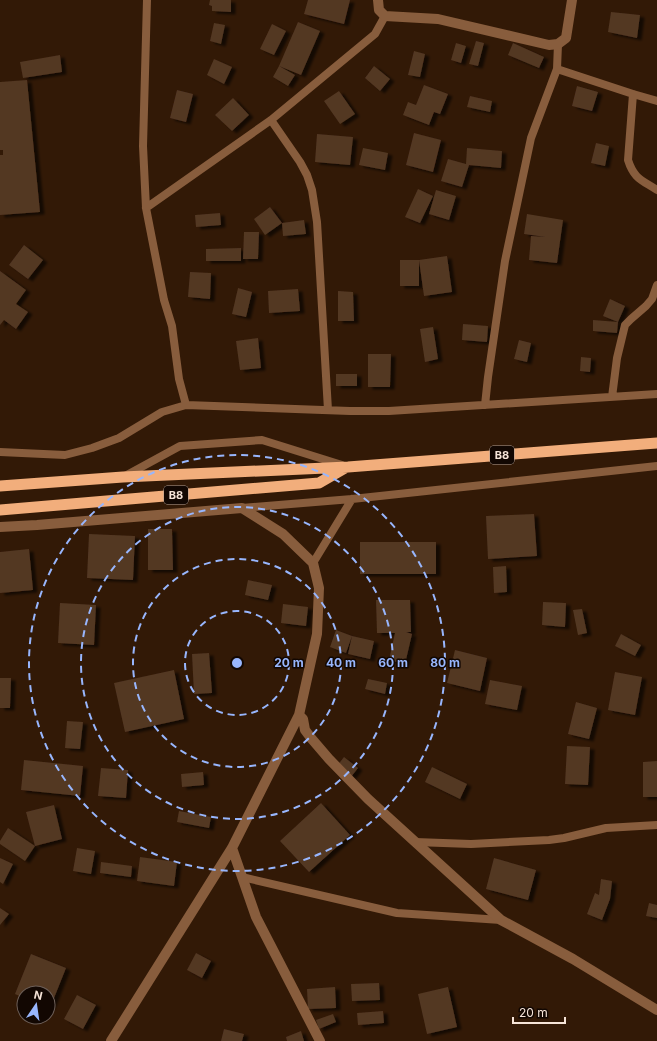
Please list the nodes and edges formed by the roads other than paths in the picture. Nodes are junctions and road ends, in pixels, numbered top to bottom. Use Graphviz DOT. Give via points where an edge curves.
graph roads {
  1 [pos="147,0"];
  2 [pos="378,0"];
  3 [pos="572,0"];
  4 [pos="385,16"];
  5 [pos="558,44"];
  6 [pos="556,69"];
  7 [pos="633,94"];
  8 [pos="657,101"];
  9 [pos="272,120"];
  10 [pos="657,190"];
  11 [pos="146,208"];
  12 [pos="657,285"];
  13 [pos="657,394"];
  14 [pos="612,397"];
  15 [pos="186,405"];
  16 [pos="485,405"];
  17 [pos="328,410"];
  18 [pos="657,443"];
  19 [pos="0,452"];
  20 [pos="657,466"];
  21 [pos="348,467"];
  22 [pos="123,477"];
  23 [pos="0,486"];
  24 [pos="352,499"];
  25 [pos="242,508"];
  26 [pos="0,510"];
  27 [pos="0,527"];
  28 [pos="313,563"];
  29 [pos="300,714"];
  30 [pos="657,825"];
  31 [pos="415,842"];
  32 [pos="232,848"];
  33 [pos="242,877"];
  34 [pos="501,920"];
  35 [pos="657,1010"];
  36 [pos="111,1041"];
  37 [pos="320,1041"];
  1 -- 11 [label="lane" via="143,146"];
  2 -- 4 [label="street" via="379,10"];
  3 -- 5 [label="street" via="566,38"];
  4 -- 5 [label="street" via="438,19 549,46"];
  4 -- 9 [label="lane" via="375,34"];
  5 -- 6 [label="lane"];
  6 -- 7 [label="lane"];
  6 -- 16 [label="lane" via="531,138 513,222 505,261"];
  7 -- 8 [label="lane"];
  7 -- 10 [label="lane" via="628,160 631,170 638,178"];
  9 -- 11 [label="lane"];
  9 -- 17 [label="lane" via="300,162 312,190 317,222"];
  11 -- 15 [label="lane" via="164,300 172,326 178,379"];
  12 -- 14 [label="lane" via="652,299 624,325"];
  13 -- 14 [label="lane"];
  14 -- 16 [label="lane"];
  15 -- 17 [label="lane"];
  15 -- 19 [label="lane" via="162,412 119,438 92,448 64,455"];
  16 -- 17 [label="lane" via="390,411"];
  18 -- 21 [label="highway, B8"];
  20 -- 24 [label="lane"];
  21 -- 22 [label="highway, B8"];
  21 -- 22 [label="lane" via="262,440 180,446"];
  21 -- 26 [label="highway, B8" via="319,483"];
  22 -- 23 [label="highway, B8"];
  24 -- 25 [label="lane"];
  24 -- 28 [label="lane"];
  25 -- 27 [label="street"];
  25 -- 28 [label="street" via="283,534"];
  28 -- 29 [label="street" via="319,588 317,634"];
  29 -- 31 [label="street" via="305,730 329,759"];
  29 -- 32 [label="street"];
  30 -- 31 [label="lane" via="606,828 549,840 471,844"];
  31 -- 34 [label="street"];
  32 -- 33 [label="street"];
  32 -- 36 [label="street"];
  33 -- 34 [label="lane" via="397,913"];
  33 -- 37 [label="street" via="256,917"];
  34 -- 35 [label="street" via="573,959"];
}
